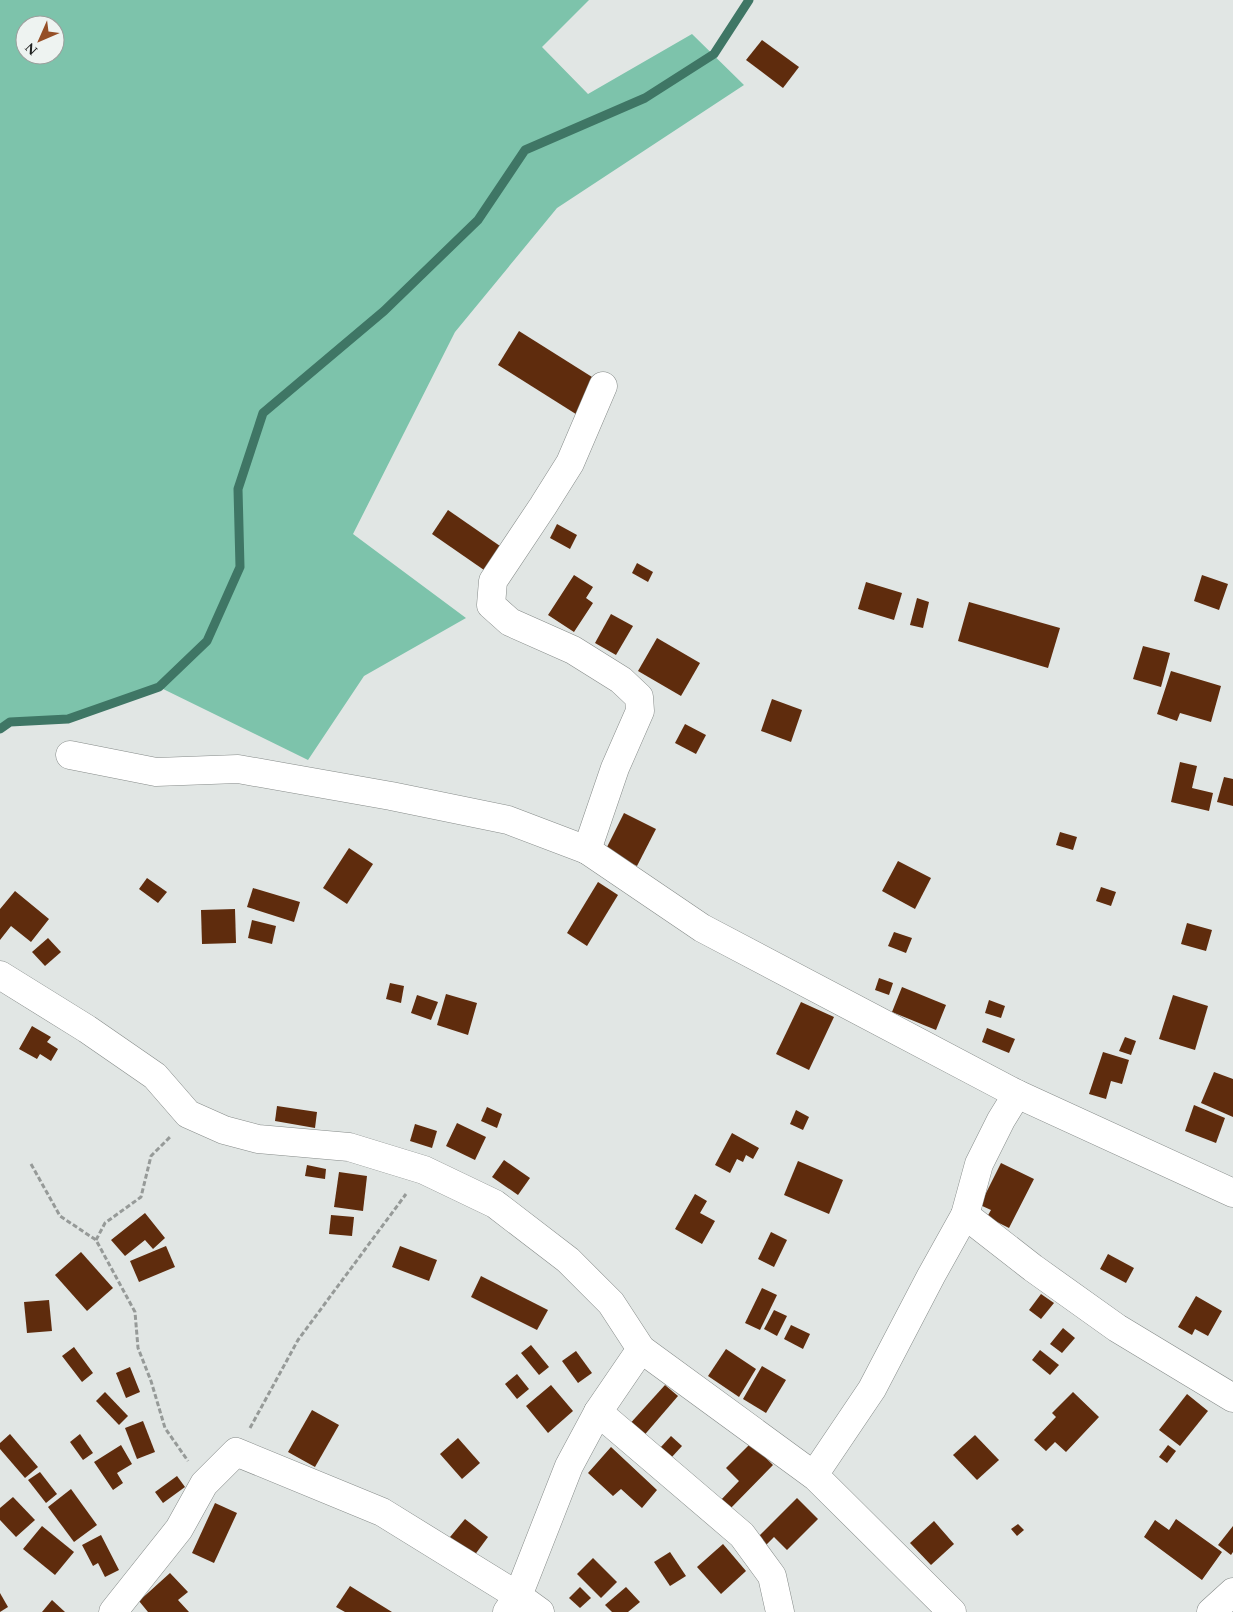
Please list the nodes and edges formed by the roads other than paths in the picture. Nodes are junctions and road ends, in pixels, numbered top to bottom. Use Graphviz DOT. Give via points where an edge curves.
graph roads {
  1 [pos="603,386"];
  2 [pos="70,755"];
  3 [pos="587,850"];
  4 [pos="0,976"];
  5 [pos="1017,1094"];
  6 [pos="1233,1193"];
  7 [pos="965,1216"];
  8 [pos="641,1349"];
  9 [pos="1233,1398"];
  10 [pos="598,1412"];
  11 [pos="814,1475"];
  12 [pos="1233,1592"];
  13 [pos="522,1607"];
  14 [pos="113,1612"];
  15 [pos="780,1612"];
  16 [pos="952,1612"];
  17 [pos="1211,1612"];
  1 -- 3 [label="street" via="570,463 493,581 491,605 510,622 573,650 621,680 639,697 640,711 615,768"];
  2 -- 3 [label="street" via="156,772 238,769 391,796 508,820"];
  3 -- 5 [label="street" via="702,928"];
  4 -- 8 [label="street" via="87,1029 155,1076 188,1114 224,1130 258,1139 349,1147 424,1170 496,1204 568,1260 611,1303"];
  5 -- 6 [label="street"];
  5 -- 7 [label="street" via="979,1164"];
  7 -- 9 [label="street" via="1117,1328"];
  7 -- 11 [label="street" via="872,1389"];
  8 -- 10 [label="street"];
  8 -- 11 [label="street"];
  10 -- 13 [label="street" via="569,1466"];
  10 -- 15 [label="street" via="742,1535 772,1576"];
  11 -- 16 [label="street"];
  12 -- 17 [label="street"];
  13 -- 14 [label="street" via="382,1512 236,1452 204,1484 179,1529"];
}
